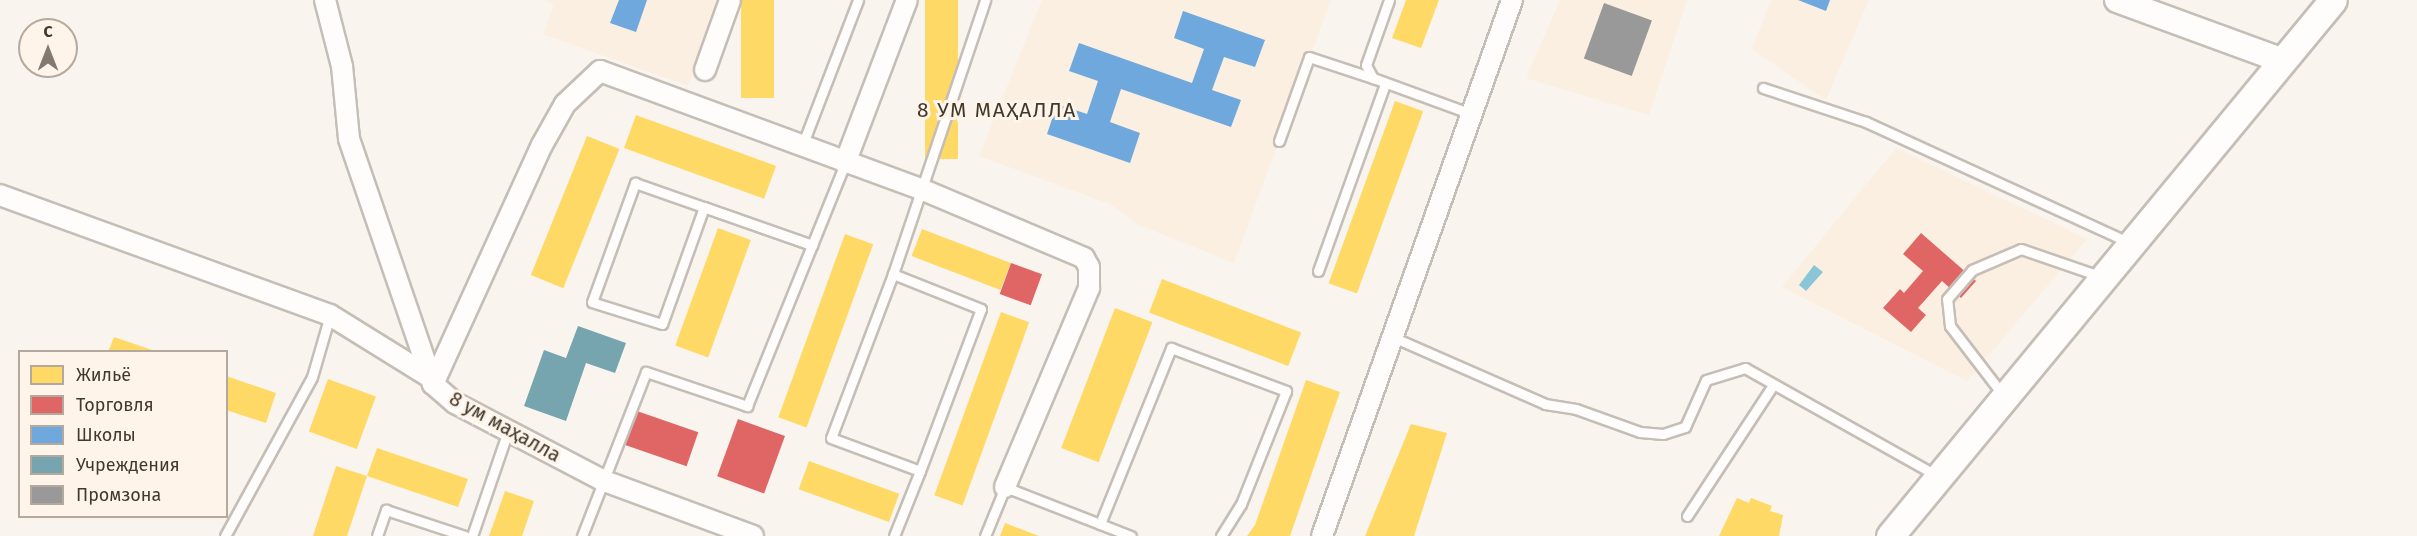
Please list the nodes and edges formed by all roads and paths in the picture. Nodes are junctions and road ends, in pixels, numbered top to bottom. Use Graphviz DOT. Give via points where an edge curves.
graph roads {
  1 [pos="324,0"];
  2 [pos="730,0"];
  3 [pos="858,0"];
  4 [pos="907,0"];
  5 [pos="985,0"];
  6 [pos="1389,0"];
  7 [pos="1512,0"];
  8 [pos="2117,0"];
  9 [pos="2332,0"];
  10 [pos="2284,61"];
  11 [pos="705,70"];
  12 [pos="1373,78"];
  13 [pos="1385,84"];
  14 [pos="1763,88"];
  15 [pos="1473,115"];
  16 [pos="1279,141"];
  17 [pos="802,146"];
  18 [pos="845,163"];
  19 [pos="921,189"];
  20 [pos="0,195"];
  21 [pos="2133,244"];
  22 [pos="812,245"];
  23 [pos="1318,272"];
  24 [pos="893,274"];
  25 [pos="2105,278"];
  26 [pos="330,315"];
  27 [pos="1395,338"];
  28 [pos="431,381"];
  29 [pos="1773,385"];
  30 [pos="2005,398"];
  31 [pos="508,431"];
  32 [pos="920,471"];
  33 [pos="1938,476"];
  34 [pos="602,480"];
  35 [pos="1005,487"];
  36 [pos="1687,516"];
  37 [pos="1100,524"];
  38 [pos="225,536"];
  39 [pos="377,536"];
  40 [pos="465,536"];
  41 [pos="472,536"];
  42 [pos="582,536"];
  43 [pos="753,536"];
  44 [pos="894,536"];
  45 [pos="985,536"];
  46 [pos="1131,536"];
  47 [pos="1221,536"];
  48 [pos="1322,536"];
  49 [pos="1890,536"];
  1 -- 28 [label="street, 8 ум маҳалла" via="342,66 350,139"];
  2 -- 11 [label="street"];
  3 -- 17 [label="lane"];
  4 -- 18 [label="street"];
  5 -- 19 [label="lane"];
  6 -- 12 [label="lane" via="1366,65"];
  7 -- 15 [label="street"];
  8 -- 10 [label="street"];
  9 -- 10 [label="main road"];
  10 -- 21 [label="main road"];
  12 -- 13 [label="lane"];
  12 -- 16 [label="lane" via="1309,57"];
  13 -- 15 [label="lane"];
  13 -- 23 [label="lane"];
  14 -- 21 [label="lane" via="1866,122"];
  15 -- 27 [label="street"];
  17 -- 18 [label="street"];
  17 -- 28 [label="street" via="693,102 600,71 565,104 542,145"];
  18 -- 19 [label="street"];
  18 -- 22 [label="lane"];
  19 -- 24 [label="lane"];
  19 -- 35 [label="street" via="1084,258 1089,267 1089,288"];
  20 -- 26 [label="street"];
  21 -- 25 [label="main road"];
  22 -- 22 [label="lane" via="635,183 592,302 662,324 704,207"];
  22 -- 34 [label="lane" via="747,406 646,372"];
  24 -- 32 [label="lane" via="981,309"];
  24 -- 32 [label="lane" via="831,438"];
  25 -- 30 [label="main road"];
  25 -- 30 [label="lane" via="2021,249 1972,270 1947,299 1950,326"];
  26 -- 28 [label="street"];
  26 -- 38 [label="lane" via="312,377"];
  27 -- 29 [label="lane" via="1545,404 1576,409 1640,432 1663,434 1685,427 1706,380 1745,368"];
  27 -- 48 [label="street"];
  28 -- 31 [label="street, 8 ум маҳалла" via="455,403"];
  29 -- 33 [label="lane"];
  29 -- 36 [label="lane"];
  30 -- 33 [label="main road"];
  31 -- 34 [label="street, 8 ум маҳалла"];
  31 -- 41 [label="lane"];
  32 -- 44 [label="lane"];
  33 -- 49 [label="main road"];
  34 -- 42 [label="lane"];
  34 -- 43 [label="street, 8 ум маҳалла"];
  35 -- 37 [label="lane"];
  35 -- 45 [label="lane"];
  37 -- 46 [label="lane"];
  37 -- 47 [label="lane" via="1171,348 1286,391 1240,504"];
  39 -- 40 [label="lane" via="386,510"];
}
